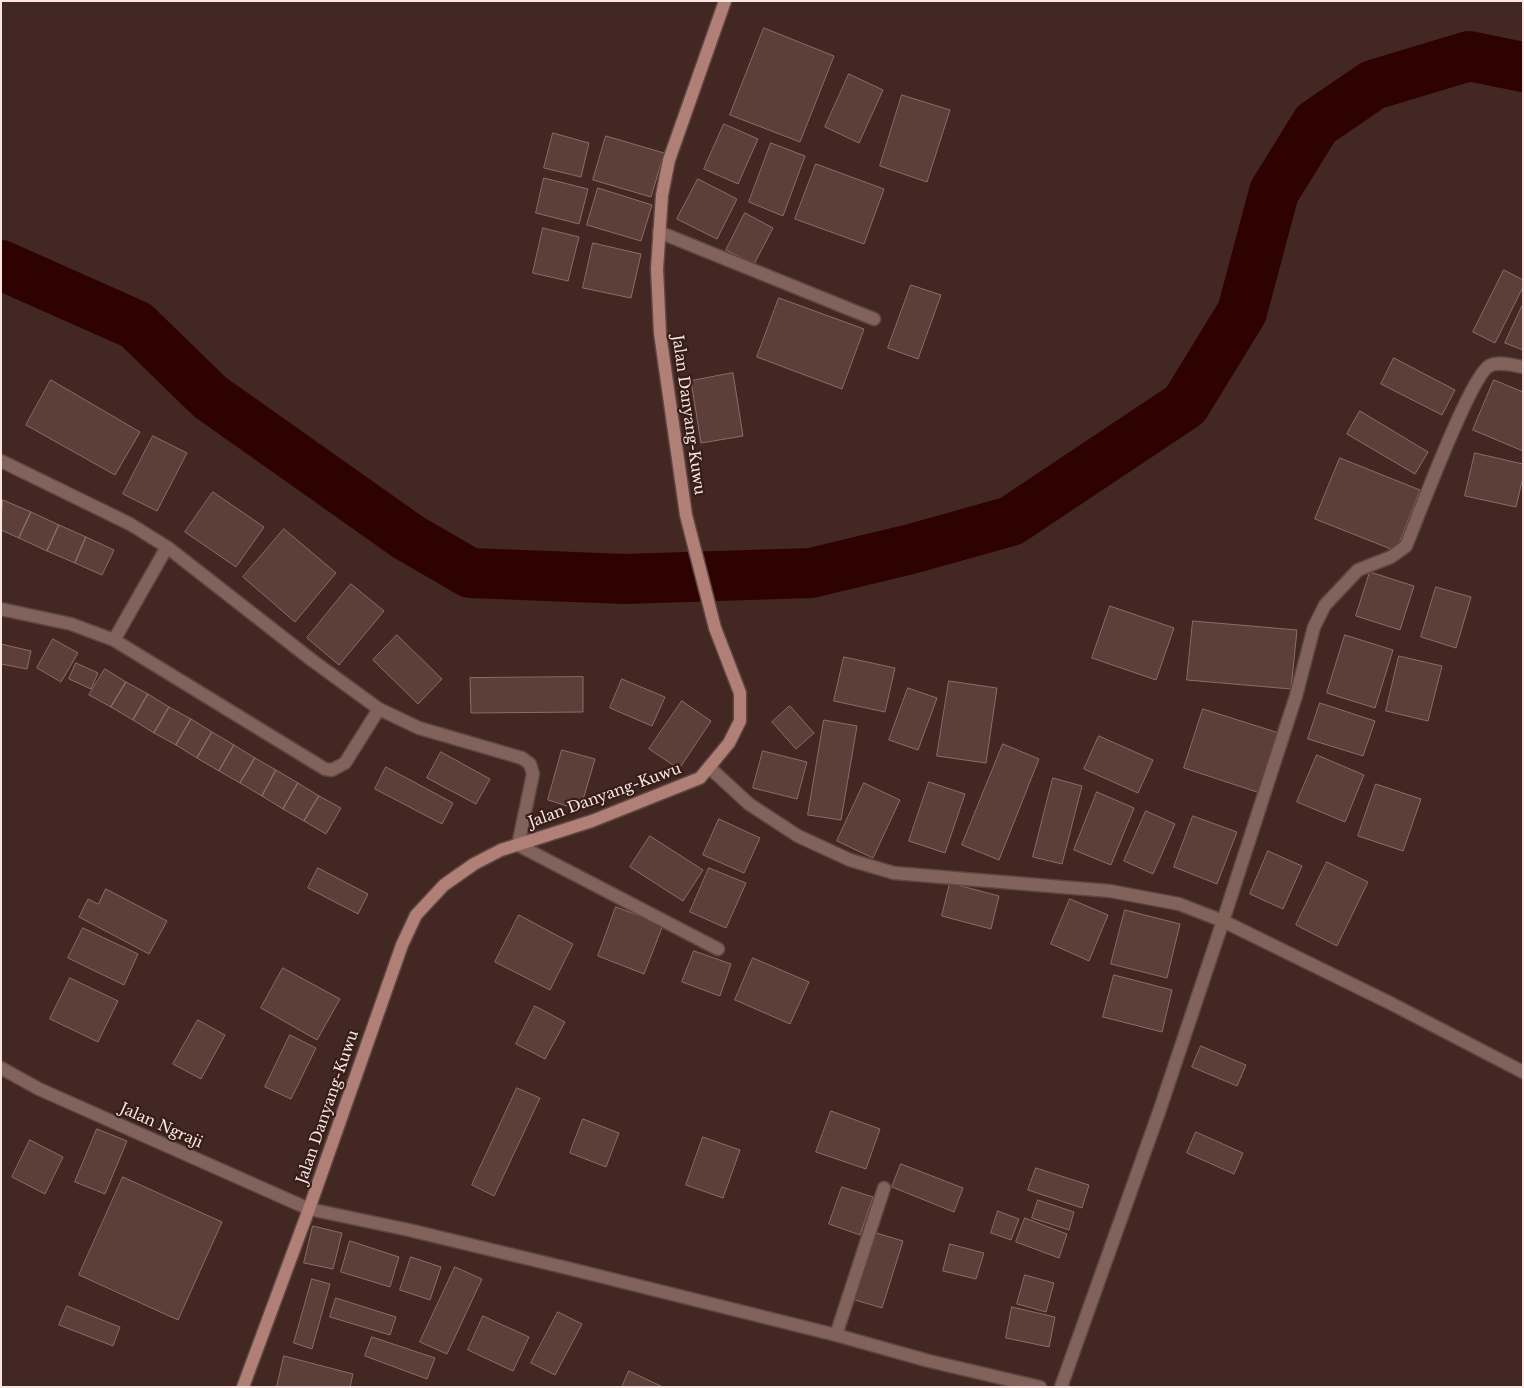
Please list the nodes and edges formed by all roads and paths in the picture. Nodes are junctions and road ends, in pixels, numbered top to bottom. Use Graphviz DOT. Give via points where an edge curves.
graph roads {
  1 [pos="725,1"];
  2 [pos="659,232"];
  3 [pos="874,319"];
  4 [pos="1523,367"];
  5 [pos="1,461"];
  6 [pos="167,547"];
  7 [pos="1,609"];
  8 [pos="114,640"];
  9 [pos="379,709"];
  10 [pos="710,768"];
  11 [pos="518,845"];
  12 [pos="1223,921"];
  13 [pos="718,948"];
  14 [pos="1,1068"];
  15 [pos="1523,1072"];
  16 [pos="884,1188"];
  17 [pos="309,1209"];
  18 [pos="836,1335"];
  19 [pos="243,1387"];
  20 [pos="1040,1387"];
  21 [pos="1061,1387"];
  1 -- 2 [label="main road, Jalan Danyang-Kuwu" via="669,160"];
  2 -- 3 [label="street"];
  2 -- 10 [label="main road, Jalan Danyang-Kuwu" via="660,333 686,515 715,628 740,693 740,720 730,743"];
  4 -- 12 [label="street" via="1495,364 1481,372 1406,546 1392,557 1358,570 1325,605 1314,627 1296,696"];
  5 -- 6 [label="street" via="130,524"];
  6 -- 8 [label="street"];
  6 -- 9 [label="street"];
  7 -- 8 [label="street" via="71,624"];
  8 -- 9 [label="street" via="326,769 332,770 345,763"];
  9 -- 11 [label="street" via="419,728 510,753 530,764 533,774"];
  10 -- 11 [label="main road, Jalan Danyang-Kuwu" via="686,785 592,822"];
  10 -- 12 [label="street" via="731,790 798,836 850,860 894,873 1110,891 1179,904"];
  11 -- 13 [label="street"];
  11 -- 17 [label="main road, Jalan Danyang-Kuwu" via="474,864 444,885 416,914 402,945"];
  12 -- 15 [label="street"];
  12 -- 21 [label="street"];
  14 -- 17 [label="street, Jalan Ngraji" via="40,1089"];
  16 -- 18 [label="street"];
  17 -- 18 [label="street, Jalan Ngraji"];
  17 -- 19 [label="main road, Jalan Danyang-Kuwu"];
  18 -- 20 [label="street, Jalan Ngraji"];
}
